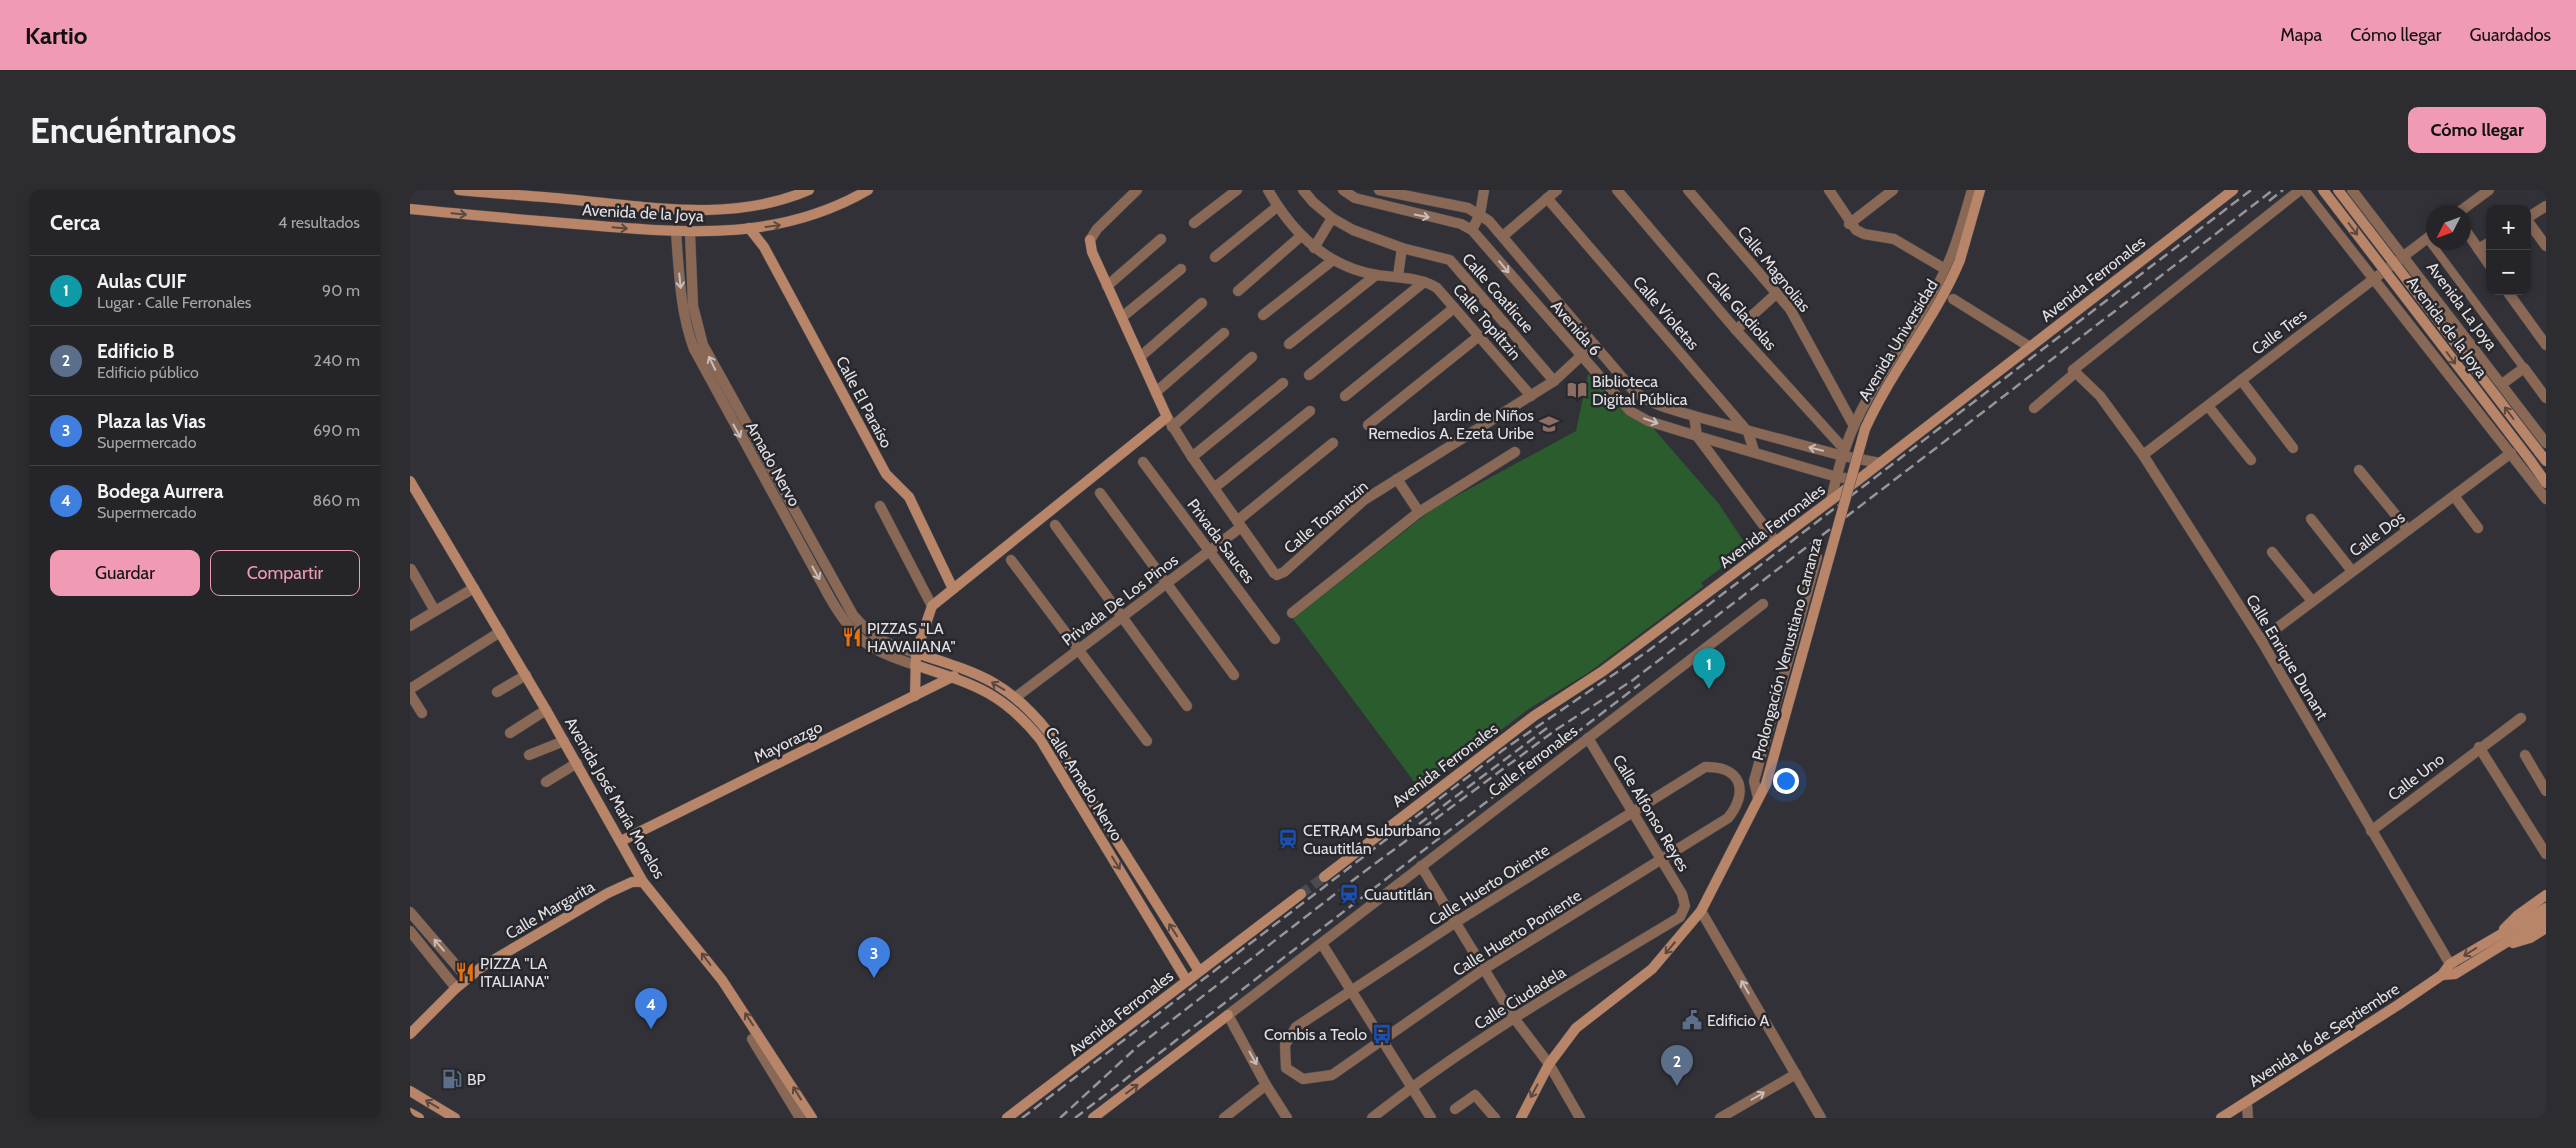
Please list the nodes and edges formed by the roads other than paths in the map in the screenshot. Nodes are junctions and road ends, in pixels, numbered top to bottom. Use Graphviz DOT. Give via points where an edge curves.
graph roads {
  1 [pos="459,190"];
  2 [pos="542,190"];
  3 [pos="808,190"];
  4 [pos="868,190"];
  5 [pos="1137,190"];
  6 [pos="1237,190"];
  7 [pos="1268,190"];
  8 [pos="1303,190"];
  9 [pos="1343,190"];
  10 [pos="1379,190"];
  11 [pos="1484,190"];
  12 [pos="1557,190"];
  13 [pos="1617,190"];
  14 [pos="1688,190"];
  15 [pos="1829,190"];
  16 [pos="1893,190"];
  17 [pos="1972,190"];
  18 [pos="1980,190"];
  19 [pos="2233,190"];
  20 [pos="2302,190"];
  21 [pos="2323,190"];
  22 [pos="2338,190"];
  23 [pos="2352,190"];
  24 [pos="2489,190"];
  25 [pos="1405,195"];
  26 [pos="531,196"];
  27 [pos="1548,198"];
  28 [pos="2469,205"];
  29 [pos="1278,206"];
  30 [pos="2546,206"];
  31 [pos="410,210"];
  32 [pos="1401,211"];
  33 [pos="1480,214"];
  34 [pos="2531,216"];
  35 [pos="1332,218"];
  36 [pos="1194,223"];
  37 [pos="1849,224"];
  38 [pos="2531,225"];
  39 [pos="749,228"];
  40 [pos="1472,230"];
  41 [pos="676,232"];
  42 [pos="690,233"];
  43 [pos="1301,236"];
  44 [pos="1503,236"];
  45 [pos="2426,238"];
  46 [pos="2471,238"];
  47 [pos="1162,239"];
  48 [pos="1090,240"];
  49 [pos="2486,244"];
  50 [pos="2546,246"];
  51 [pos="1314,248"];
  52 [pos="1402,248"];
  53 [pos="2478,249"];
  54 [pos="2441,250"];
  55 [pos="1215,256"];
  56 [pos="2405,256"];
  57 [pos="1333,260"];
  58 [pos="2486,260"];
  59 [pos="1181,269"];
  60 [pos="1945,269"];
  61 [pos="1376,274"];
  62 [pos="1398,276"];
  63 [pos="2373,279"];
  64 [pos="1424,282"];
  65 [pos="1107,286"];
  66 [pos="1238,291"];
  67 [pos="1777,293"];
  68 [pos="2510,295"];
  69 [pos="1952,299"];
  70 [pos="1202,303"];
  71 [pos="1454,308"];
  72 [pos="1263,315"];
  73 [pos="1122,317"];
  74 [pos="1736,330"];
  75 [pos="1224,333"];
  76 [pos="1479,336"];
  77 [pos="1289,344"];
  78 [pos="1594,344"];
  79 [pos="2546,345"];
  80 [pos="2030,347"];
  81 [pos="1140,357"];
  82 [pos="1252,357"];
  83 [pos="1581,357"];
  84 [pos="2524,368"];
  85 [pos="2074,371"];
  86 [pos="1309,375"];
  87 [pos="2241,380"];
  88 [pos="1554,381"];
  89 [pos="1283,384"];
  90 [pos="2502,384"];
  91 [pos="1156,392"];
  92 [pos="1345,396"];
  93 [pos="1531,396"];
  94 [pos="2546,398"];
  95 [pos="2208,406"];
  96 [pos="2034,408"];
  97 [pos="1310,412"];
  98 [pos="1694,416"];
  99 [pos="1169,422"];
  100 [pos="1368,425"];
  101 [pos="1854,426"];
  102 [pos="1748,432"];
  103 [pos="1697,436"];
  104 [pos="1332,443"];
  105 [pos="2546,443"];
  106 [pos="2293,448"];
  107 [pos="1754,451"];
  108 [pos="1515,452"];
  109 [pos="1844,453"];
  110 [pos="2511,454"];
  111 [pos="2143,455"];
  112 [pos="1192,457"];
  113 [pos="2252,460"];
  114 [pos="2546,461"];
  115 [pos="1143,462"];
  116 [pos="1880,463"];
  117 [pos="2359,470"];
  118 [pos="1836,477"];
  119 [pos="1397,479"];
  120 [pos="1858,480"];
  121 [pos="410,481"];
  122 [pos="2546,483"];
  123 [pos="1214,488"];
  124 [pos="1100,493"];
  125 [pos="2454,496"];
  126 [pos="1831,500"];
  127 [pos="2546,500"];
  128 [pos="880,506"];
  129 [pos="1842,506"];
  130 [pos="1419,512"];
  131 [pos="2310,519"];
  132 [pos="1239,524"];
  133 [pos="1055,525"];
  134 [pos="2478,528"];
  135 [pos="2408,530"];
  136 [pos="1776,542"];
  137 [pos="1210,550"];
  138 [pos="2272,552"];
  139 [pos="1817,557"];
  140 [pos="1011,560"];
  141 [pos="410,569"];
  142 [pos="2352,571"];
  143 [pos="1166,584"];
  144 [pos="474,588"];
  145 [pos="952,589"];
  146 [pos="2312,601"];
  147 [pos="1763,604"];
  148 [pos="932,606"];
  149 [pos="436,611"];
  150 [pos="1292,613"];
  151 [pos="1123,617"];
  152 [pos="410,626"];
  153 [pos="500,632"];
  154 [pos="1275,639"];
  155 [pos="2260,640"];
  156 [pos="1080,650"];
  157 [pos="916,653"];
  158 [pos="915,665"];
  159 [pos="968,669"];
  160 [pos="526,675"];
  161 [pos="1234,675"];
  162 [pos="952,677"];
  163 [pos="410,689"];
  164 [pos="497,692"];
  165 [pos="410,694"];
  166 [pos="915,696"];
  167 [pos="1016,697"];
  168 [pos="1187,706"];
  169 [pos="546,710"];
  170 [pos="422,713"];
  171 [pos="2521,718"];
  172 [pos="510,733"];
  173 [pos="1588,738"];
  174 [pos="564,740"];
  175 [pos="1147,741"];
  176 [pos="2479,747"];
  177 [pos="529,755"];
  178 [pos="2525,755"];
  179 [pos="576,763"];
  180 [pos="1074,773"];
  181 [pos="1064,779"];
  182 [pos="1738,780"];
  183 [pos="546,782"];
  184 [pos="2546,791"];
  185 [pos="1758,798"];
  186 [pos="1633,813"];
  187 [pos="2371,830"];
  188 [pos="621,841"];
  189 [pos="2546,854"];
  190 [pos="1662,860"];
  191 [pos="1421,866"];
  192 [pos="1324,877"];
  193 [pos="642,882"];
  194 [pos="1301,894"];
  195 [pos="2546,895"];
  196 [pos="1150,896"];
  197 [pos="1140,903"];
  198 [pos="1685,906"];
  199 [pos="2546,908"];
  200 [pos="1701,911"];
  201 [pos="411,916"];
  202 [pos="2546,918"];
  203 [pos="1456,922"];
  204 [pos="2546,928"];
  205 [pos="410,931"];
  206 [pos="2498,935"];
  207 [pos="1322,944"];
  208 [pos="2503,946"];
  209 [pos="2450,964"];
  210 [pos="1484,969"];
  211 [pos="1199,971"];
  212 [pos="2455,974"];
  213 [pos="2442,975"];
  214 [pos="467,978"];
  215 [pos="1186,981"];
  216 [pos="456,988"];
  217 [pos="1351,991"];
  218 [pos="1228,1015"];
  219 [pos="1514,1018"];
  220 [pos="410,1034"];
  221 [pos="752,1039"];
  222 [pos="1382,1040"];
  223 [pos="1548,1064"];
  224 [pos="1286,1068"];
  225 [pos="1796,1074"];
  226 [pos="1266,1085"];
  227 [pos="1410,1088"];
  228 [pos="410,1091"];
  229 [pos="2247,1103"];
  230 [pos="1455,1109"];
  231 [pos="410,1113"];
  232 [pos="1520,1116"];
  233 [pos="419,1118"];
  234 [pos="455,1118"];
  235 [pos="800,1118"];
  236 [pos="812,1118"];
  237 [pos="1007,1118"];
  238 [pos="1094,1118"];
  239 [pos="1224,1118"];
  240 [pos="1287,1118"];
  241 [pos="1372,1118"];
  242 [pos="1431,1118"];
  243 [pos="1495,1118"];
  244 [pos="1580,1118"];
  245 [pos="1720,1118"];
  246 [pos="1821,1118"];
  247 [pos="2222,1118"];
  248 [pos="2248,1118"];
  1 -- 26 [label="main road, Avenida de la Joya"];
  2 -- 26 [label="street"];
  3 -- 26 [label="main road, Avenida de la Joya" via="765,205 707,210"];
  39 -- 4 [label="main road, Avenida de la Joya, one-way" via="796,222 824,213"];
  5 -- 48 [label="street"];
  6 -- 36 [label="street"];
  7 -- 29 [label="street, Calle Topiltzin"];
  8 -- 35 [label="street, Calle Coatlicue"];
  9 -- 32 [label="street, Avenida 6" via="1356,198"];
  10 -- 25 [label="street, Avenida 6"];
  11 -- 33 [label="street"];
  12 -- 27 [label="street"];
  13 -- 74 [label="street, Calle Gladiolas"];
  14 -- 67 [label="street, Calle Magnolias"];
  15 -- 37 [label="street"];
  16 -- 37 [label="street"];
  17 -- 60 [label="street, Avenida Universidad"];
  18 -- 129 [label="main road, Avenida Universidad, bridge" via="1960,260 1936,310 1876,404 1865,428"];
  19 -- 80 [label="main road, Avenida Ferronales"];
  20 -- 63 [label="street"];
  20 -- 85 [label="street"];
  21 -- 122 [label="main road, Avenida de la Joya, one-way, bridge"];
  114 -- 22 [label="main road, Avenida de la Joya, one-way, bridge"];
  23 -- 56 [label="street, Avenida La Joya"];
  24 -- 28 [label="street"];
  25 -- 32 [label="street"];
  25 -- 33 [label="street, Avenida 6" via="1468,208"];
  27 -- 44 [label="street"];
  27 -- 102 [label="street, Calle Violetas"];
  29 -- 43 [label="street, Calle Topiltzin"];
  29 -- 55 [label="street"];
  30 -- 34 [label="street"];
  31 -- 41 [label="main road, Avenida de la Joya, one-way"];
  32 -- 40 [label="street, Avenida 6, one-way" via="1461,224"];
  33 -- 40 [label="street"];
  33 -- 44 [label="street, Avenida 6"];
  35 -- 51 [label="street"];
  35 -- 52 [label="street, Calle Coatlicue" via="1353,230"];
  37 -- 60 [label="street" via="1864,234 1894,239"];
  38 -- 50 [label="street"];
  39 -- 42 [label="main road, Avenida de la Joya"];
  39 -- 145 [label="main road, Calle El Paraíso" via="764,247 886,474 909,497"];
  40 -- 83 [label="street, Avenida 6, one-way"];
  41 -- 42 [label="main road, Avenida de la Joya"];
  41 -- 158 [label="street, Amado Nervo, one-way" via="683,308 694,349 825,589 857,637 885,655"];
  157 -- 42 [label="street, Amado Nervo, one-way" via="878,639 853,616 721,380 698,330 693,306"];
  43 -- 51 [label="street, Calle Topiltzin"];
  43 -- 66 [label="street"];
  44 -- 78 [label="street, Avenida 6"];
  45 -- 56 [label="street, Calle Tres"];
  46 -- 53 [label="street"];
  47 -- 65 [label="street"];
  48 -- 65 [label="main road"];
  49 -- 53 [label="street"];
  51 -- 57 [label="street, Calle Topiltzin"];
  52 -- 62 [label="street"];
  52 -- 88 [label="street, Calle Coatlicue" via="1454,263"];
  53 -- 58 [label="street"];
  54 -- 84 [label="street"];
  56 -- 63 [label="street, Calle Tres"];
  56 -- 90 [label="street, Avenida La Joya"];
  57 -- 61 [label="street, Calle Topiltzin"];
  57 -- 72 [label="street"];
  59 -- 73 [label="street"];
  60 -- 101 [label="street, Avenida Universidad"];
  61 -- 62 [label="street, Calle Topiltzin"];
  61 -- 77 [label="street"];
  62 -- 64 [label="street, Calle Topiltzin"];
  63 -- 87 [label="street, Calle Tres"];
  63 -- 110 [label="street"];
  64 -- 71 [label="street, Calle Topiltzin" via="1437,288"];
  64 -- 86 [label="street"];
  65 -- 73 [label="main road"];
  67 -- 74 [label="street"];
  67 -- 101 [label="street, Calle Magnolias" via="1801,326"];
  68 -- 79 [label="street"];
  69 -- 80 [label="street"];
  70 -- 81 [label="street"];
  71 -- 76 [label="street, Calle Topiltzin"];
  71 -- 92 [label="street"];
  73 -- 81 [label="main road"];
  74 -- 109 [label="street, Calle Gladiolas"];
  75 -- 91 [label="street"];
  76 -- 93 [label="street, Calle Topiltzin"];
  76 -- 100 [label="street"];
  78 -- 83 [label="street, Calle Tonantzin"];
  78 -- 98 [label="street, Avenida 6" via="1644,399"];
  80 -- 116 [label="main road, Avenida Ferronales"];
  81 -- 91 [label="main road"];
  82 -- 99 [label="street"];
  83 -- 88 [label="street, Calle Tonantzin"];
  83 -- 103 [label="street, Avenida 6, one-way" via="1638,417"];
  84 -- 90 [label="street"];
  84 -- 94 [label="street"];
  85 -- 96 [label="street"];
  85 -- 111 [label="street, Calle Enrique Dunant" via="2100,396"];
  87 -- 95 [label="street, Calle Tres"];
  87 -- 106 [label="street"];
  88 -- 93 [label="street, Calle Tonantzin"];
  89 -- 112 [label="street"];
  90 -- 105 [label="street, Avenida La Joya"];
  91 -- 99 [label="main road"];
  93 -- 119 [label="street, Calle Tonantzin"];
  95 -- 111 [label="street, Calle Tres"];
  95 -- 113 [label="street"];
  97 -- 123 [label="street"];
  98 -- 102 [label="street, Avenida 6"];
  98 -- 103 [label="street"];
  99 -- 112 [label="street"];
  99 -- 145 [label="main road"];
  101 -- 109 [label="street, Avenida Universidad"];
  102 -- 107 [label="street, Calle Violetas"];
  109 -- 102 [label="street, Avenida 6, one-way"];
  103 -- 107 [label="street, Avenida 6"];
  103 -- 136 [label="street"];
  104 -- 132 [label="street, Privada De Los Pinos"];
  107 -- 118 [label="street, Avenida 6"];
  108 -- 130 [label="street"];
  109 -- 116 [label="street, Avenida 6"];
  109 -- 118 [label="street, Avenida Universidad"];
  110 -- 125 [label="street, Calle Dos"];
  110 -- 127 [label="street"];
  111 -- 155 [label="street, Calle Enrique Dunant"];
  112 -- 123 [label="street"];
  115 -- 137 [label="street, Privada Sauces"];
  116 -- 120 [label="main road, Avenida Ferronales"];
  117 -- 135 [label="street"];
  118 -- 120 [label="street, Avenida 6"];
  118 -- 126 [label="street, Avenida Universidad"];
  119 -- 130 [label="street"];
  119 -- 132 [label="street, Calle Tonantzin" via="1364,500 1284,572 1274,573"];
  120 -- 126 [label="main road, Avenida Ferronales"];
  121 -- 144 [label="main road, Avenida José María Morelos"];
  123 -- 132 [label="street"];
  124 -- 143 [label="street"];
  125 -- 134 [label="street"];
  125 -- 135 [label="street, Calle Dos"];
  126 -- 136 [label="main road, Avenida Ferronales"];
  128 -- 148 [label="street"];
  129 -- 185 [label="main road, Prolongación Venustiano Carranza, bridge" via="1766,784"];
  130 -- 150 [label="street"];
  131 -- 142 [label="street"];
  132 -- 137 [label="street, Privada De Los Pinos"];
  133 -- 151 [label="street"];
  135 -- 142 [label="street, Calle Dos"];
  136 -- 192 [label="main road, Avenida Ferronales" via="1602,671 1534,716"];
  137 -- 143 [label="street, Privada De Los Pinos"];
  137 -- 154 [label="street, Privada Sauces"];
  138 -- 146 [label="street"];
  139 -- 185 [label="street, Prolongación Venustiano Carranza" via="1754,781"];
  140 -- 156 [label="street"];
  141 -- 149 [label="street"];
  142 -- 146 [label="street, Calle Dos"];
  143 -- 151 [label="street, Privada De Los Pinos"];
  143 -- 161 [label="street"];
  144 -- 149 [label="street"];
  144 -- 153 [label="main road, Avenida José María Morelos"];
  145 -- 148 [label="main road"];
  146 -- 155 [label="street, Calle Dos"];
  147 -- 173 [label="street, Calle Ferronales"];
  148 -- 157 [label="main road"];
  149 -- 152 [label="street"];
  151 -- 156 [label="street, Privada De Los Pinos"];
  151 -- 168 [label="street"];
  153 -- 160 [label="main road, Avenida José María Morelos"];
  153 -- 163 [label="street"];
  155 -- 187 [label="street, Calle Enrique Dunant"];
  156 -- 167 [label="street, Privada De Los Pinos"];
  156 -- 175 [label="street"];
  157 -- 158 [label="main road"];
  157 -- 159 [label="main road, Calle Amado Nervo"];
  158 -- 162 [label="main road, Calle Amado Nervo"];
  158 -- 166 [label="main road"];
  159 -- 162 [label="main road, Mayorazgo"];
  167 -- 159 [label="main road, Calle Amado Nervo, one-way"];
  160 -- 164 [label="street"];
  160 -- 169 [label="main road, Avenida José María Morelos"];
  162 -- 166 [label="main road, Mayorazgo"];
  162 -- 181 [label="main road, Calle Amado Nervo" via="982,688 1017,713 1040,739"];
  165 -- 170 [label="street"];
  166 -- 188 [label="main road, Mayorazgo"];
  167 -- 180 [label="main road, Calle Amado Nervo" via="1048,733"];
  169 -- 172 [label="street"];
  169 -- 174 [label="main road, Avenida José María Morelos"];
  171 -- 176 [label="street, Calle Uno"];
  173 -- 186 [label="street, Calle Alfonso Reyes"];
  173 -- 191 [label="street, Calle Ferronales"];
  174 -- 177 [label="street"];
  174 -- 179 [label="main road, Avenida José María Morelos"];
  176 -- 187 [label="street, Calle Uno"];
  176 -- 189 [label="street"];
  178 -- 184 [label="street"];
  179 -- 183 [label="street"];
  179 -- 188 [label="main road, Avenida José María Morelos"];
  180 -- 181 [label="street"];
  180 -- 196 [label="main road, Calle Amado Nervo"];
  181 -- 197 [label="main road, Calle Amado Nervo, one-way"];
  182 -- 186 [label="street, Calle Huerto Oriente" via="1728,770 1705,767"];
  182 -- 190 [label="street, Calle Huerto Poniente" via="1741,795 1728,818"];
  185 -- 200 [label="main road, Prolongación Venustiano Carranza"];
  186 -- 190 [label="street, Calle Alfonso Reyes"];
  186 -- 203 [label="street, Calle Huerto Oriente"];
  187 -- 209 [label="street, Calle Enrique Dunant"];
  188 -- 193 [label="main road, Avenida José María Morelos"];
  190 -- 198 [label="street, Calle Alfonso Reyes" via="1682,894"];
  190 -- 210 [label="street, Calle Huerto Poniente"];
  191 -- 203 [label="street"];
  191 -- 207 [label="street, Calle Ferronales"];
  193 -- 214 [label="main road, Calle Margarita" via="632,882 608,893"];
  236 -- 193 [label="main road, Avenida José María Morelos, one-way" via="722,980"];
  194 -- 211 [label="main road, Avenida Ferronales"];
  195 -- 206 [label="main road" via="2518,915"];
  196 -- 197 [label="street"];
  211 -- 196 [label="main road, Calle Amado Nervo, one-way"];
  197 -- 215 [label="main road, Calle Amado Nervo"];
  198 -- 219 [label="street, Calle Ciudadela" via="1680,917"];
  199 -- 206 [label="main road"];
  200 -- 223 [label="main road, Prolongación Venustiano Carranza, one-way" via="1652,969 1576,1028"];
  225 -- 200 [label="street, one-way"];
  214 -- 201 [label="street, one-way"];
  202 -- 208 [label="main road"];
  203 -- 210 [label="street"];
  203 -- 217 [label="street, Calle Huerto Oriente"];
  204 -- 208 [label="main road" via="2530,938"];
  205 -- 216 [label="street"];
  206 -- 209 [label="main road, one-way"];
  207 -- 217 [label="street"];
  207 -- 218 [label="street"];
  208 -- 212 [label="main road"];
  209 -- 212 [label="street, Calle Enrique Dunant"];
  209 -- 213 [label="main road, Avenida 16 de Septiembre"];
  210 -- 219 [label="street"];
  210 -- 222 [label="street, Calle Huerto Poniente"];
  211 -- 215 [label="main road, Avenida Ferronales"];
  212 -- 213 [label="main road, Avenida 16 de Septiembre"];
  213 -- 229 [label="main road, Avenida 16 de Septiembre"];
  214 -- 216 [label="main road, Calle Margarita"];
  215 -- 237 [label="main road, Avenida Ferronales"];
  216 -- 220 [label="main road, Calle Margarita"];
  217 -- 222 [label="street"];
  217 -- 224 [label="street, Calle Huerto Oriente" via="1296,1027 1285,1045"];
  218 -- 226 [label="street, one-way"];
  238 -- 218 [label="main road, one-way"];
  219 -- 223 [label="street"];
  219 -- 227 [label="street, Calle Ciudadela"];
  221 -- 235 [label="street"];
  222 -- 224 [label="street, Calle Huerto Poniente" via="1332,1075 1303,1079"];
  222 -- 227 [label="street"];
  223 -- 232 [label="main road, Prolongación Venustiano Carranza, one-way"];
  223 -- 244 [label="street"];
  245 -- 225 [label="street, one-way"];
  225 -- 246 [label="street"];
  226 -- 239 [label="street"];
  226 -- 240 [label="street"];
  227 -- 241 [label="street, Calle Ciudadela"];
  227 -- 242 [label="street"];
  234 -- 228 [label="main road, one-way"];
  229 -- 247 [label="main road, Avenida 16 de Septiembre"];
  229 -- 248 [label="street"];
  230 -- 243 [label="street" via="1474,1095"];
  231 -- 233 [label="main road"];
}
